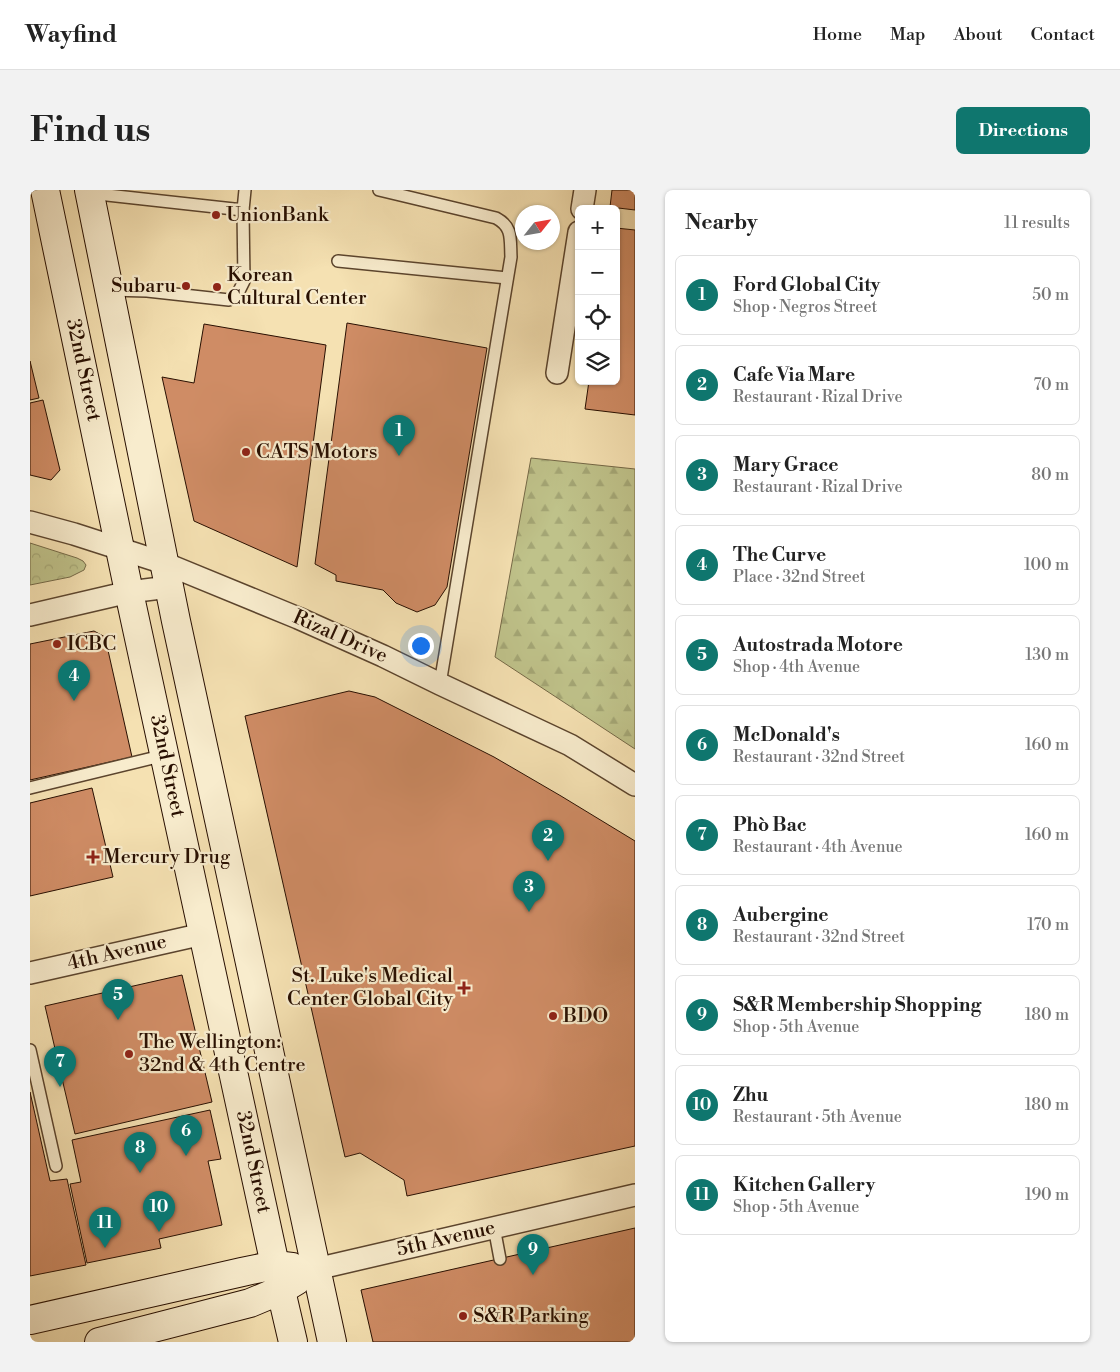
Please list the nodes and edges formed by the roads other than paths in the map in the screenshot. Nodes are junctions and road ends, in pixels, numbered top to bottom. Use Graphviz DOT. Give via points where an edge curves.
graph roads {
  1 [pos="45,190"];
  2 [pos="245,190"];
  3 [pos="379,190"];
  4 [pos="585,190"];
  5 [pos="89,191"];
  6 [pos="583,205"];
  7 [pos="243,210"];
  8 [pos="576,250"];
  9 [pos="338,261"];
  10 [pos="507,278"];
  11 [pos="109,290"];
  12 [pos="557,373"];
  13 [pos="30,522"];
  14 [pos="121,549"];
  15 [pos="166,575"];
  16 [pos="129,592"];
  17 [pos="30,614"];
  18 [pos="440,684"];
  19 [pos="165,755"];
  20 [pos="635,785"];
  21 [pos="30,788"];
  22 [pos="203,934"];
  23 [pos="30,973"];
  24 [pos="30,1050"];
  25 [pos="56,1166"];
  26 [pos="635,1195"];
  27 [pos="494,1227"];
  28 [pos="500,1259"];
  29 [pos="316,1269"];
  30 [pos="278,1278"];
  31 [pos="30,1320"];
  32 [pos="99,1342"];
  33 [pos="293,1342"];
  34 [pos="332,1342"];
  1 -- 14 [label="main road, 32nd Street"];
  2 -- 7 [label="lane"];
  3 -- 10 [label="lane" via="496,218 505,223 510,233 511,257"];
  4 -- 6 [label="street"];
  5 -- 7 [label="lane"];
  5 -- 11 [label="main road, 32nd Street"];
  7 -- 11 [label="lane" via="244,281 238,294 229,300"];
  8 -- 12 [label="street"];
  9 -- 10 [label="lane"];
  10 -- 18 [label="lane"];
  11 -- 15 [label="main road, 32nd Street"];
  13 -- 14 [label="street, Rizal Drive"];
  14 -- 15 [label="street, Rizal Drive"];
  14 -- 16 [label="main road, 32nd Street"];
  15 -- 16 [label="street"];
  15 -- 18 [label="street, Rizal Drive" via="324,629"];
  15 -- 29 [label="main road, 32nd Street"];
  16 -- 17 [label="street"];
  16 -- 19 [label="main road, 32nd Street"];
  18 -- 20 [label="street, Rizal Drive" via="570,745"];
  19 -- 21 [label="lane"];
  19 -- 22 [label="main road, 32nd Street"];
  22 -- 23 [label="street, 4th Avenue"];
  22 -- 30 [label="main road, 32nd Street"];
  24 -- 25 [label="lane"];
  26 -- 27 [label="street, 5th Avenue"];
  27 -- 28 [label="lane"];
  27 -- 29 [label="street, 5th Avenue"];
  29 -- 30 [label="main road, 5th Avenue"];
  29 -- 34 [label="main road, 32nd Street"];
  30 -- 31 [label="main road, 5th Avenue"];
  30 -- 32 [label="main road, 5th Avenue" via="250,1303 239,1307"];
  30 -- 33 [label="main road, 32nd Street"];
}
